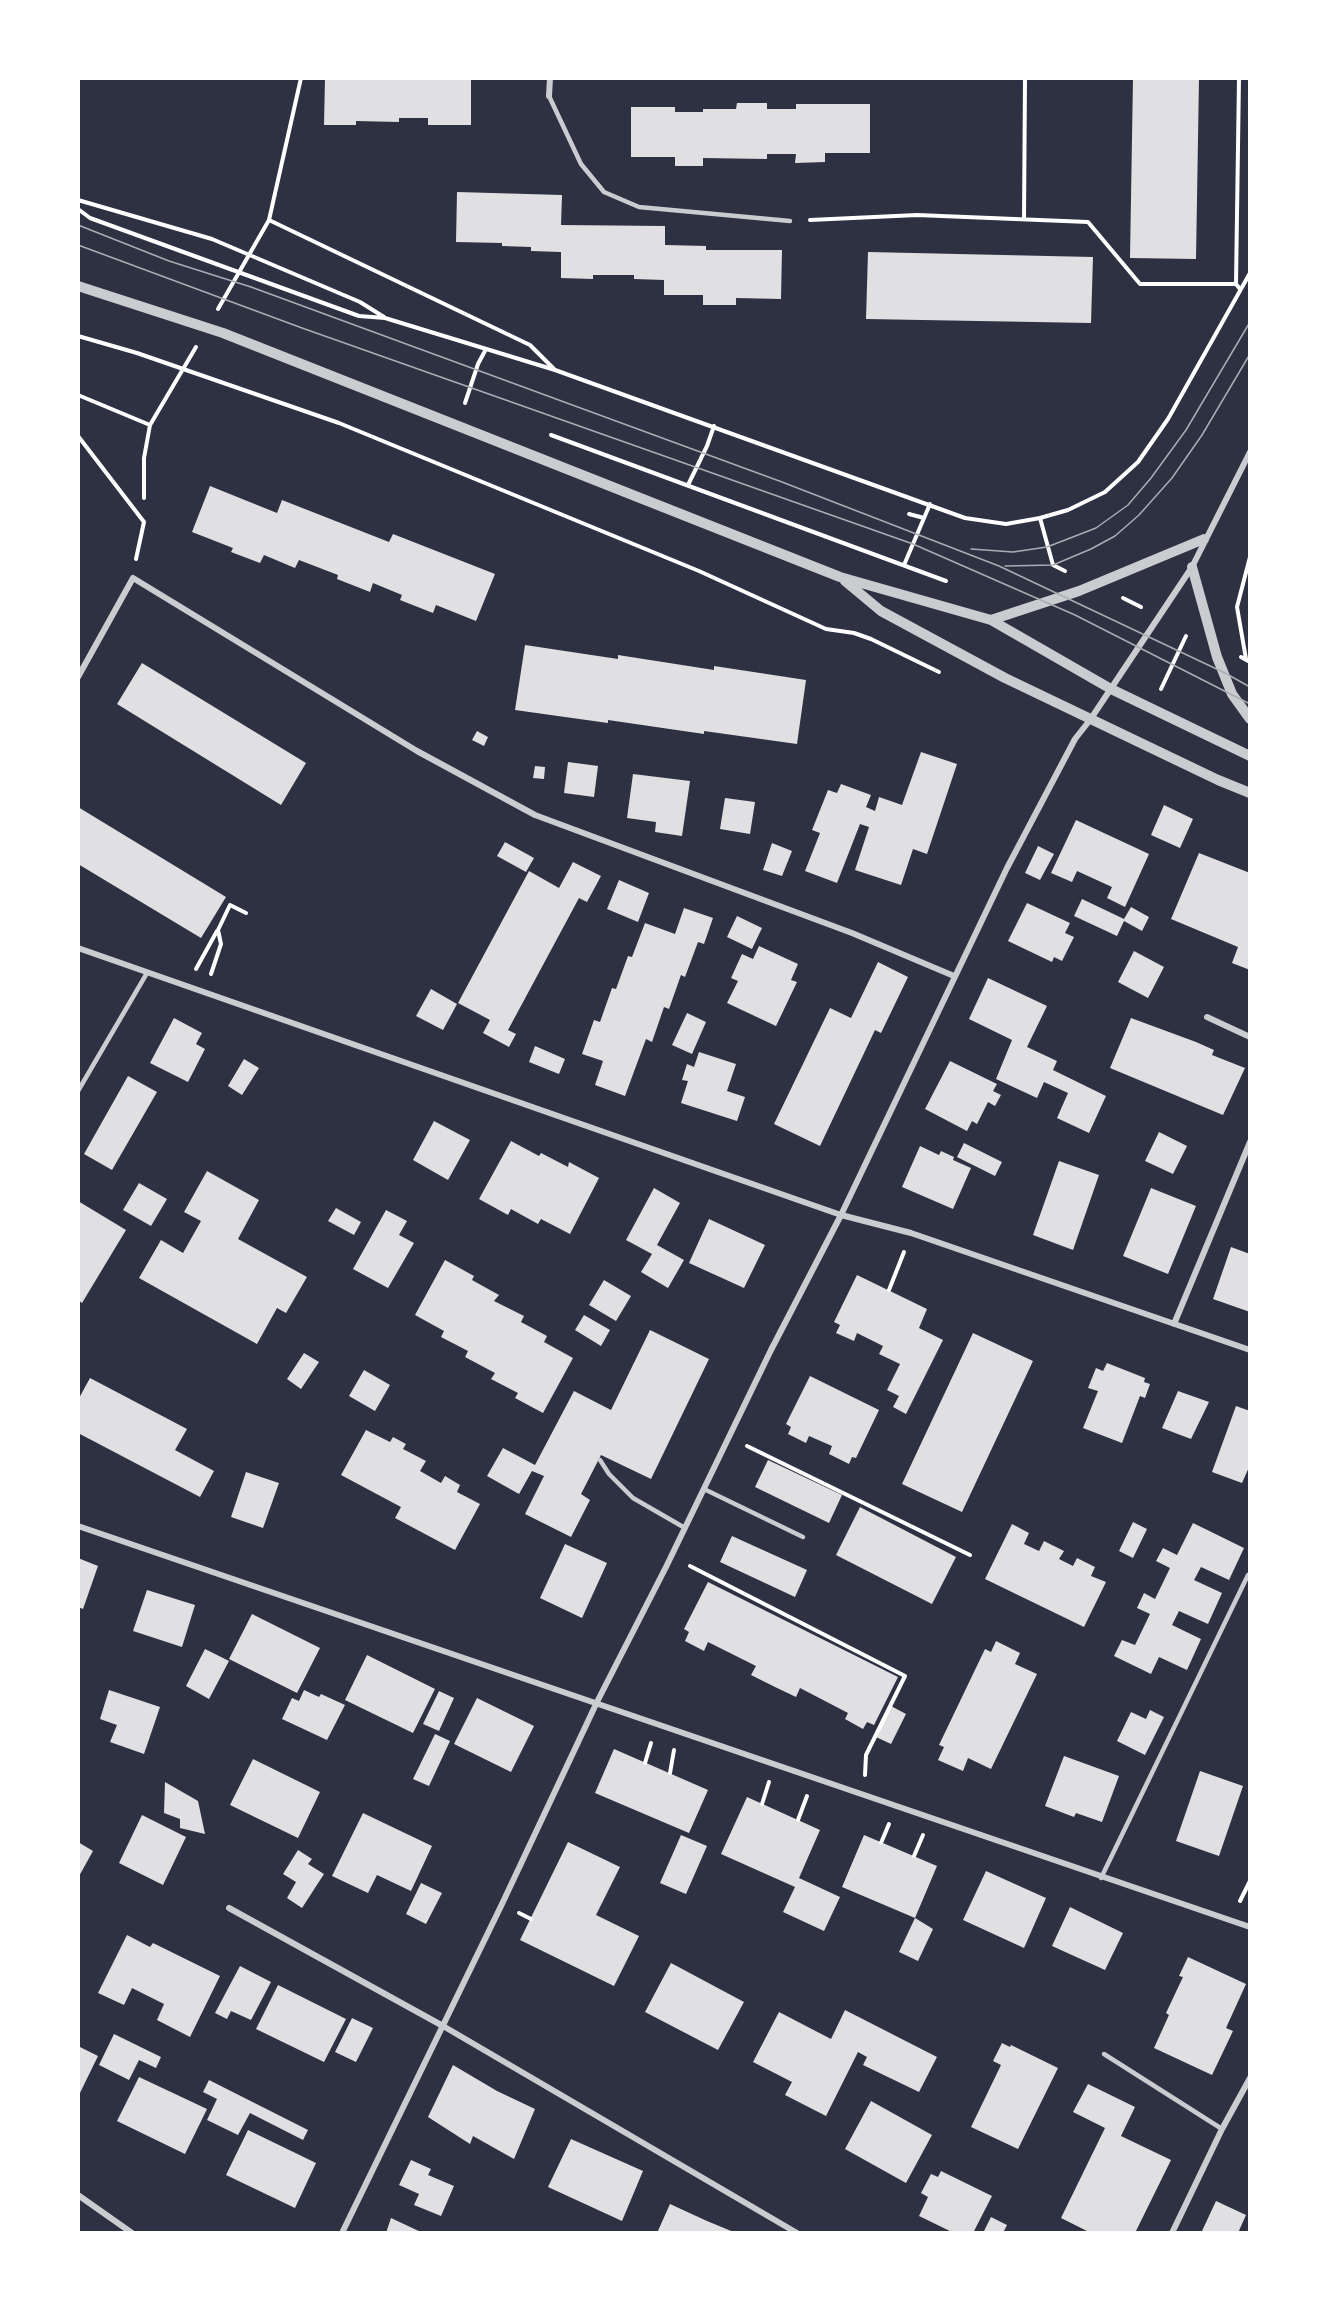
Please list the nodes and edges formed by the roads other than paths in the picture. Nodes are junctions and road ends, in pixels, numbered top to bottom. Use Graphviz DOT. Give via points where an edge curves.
graph roads {
  1 [pos="550,78"];
  2 [pos="549,96"];
  3 [pos="790,220"];
  4 [pos="78,286"];
  5 [pos="1250,452"];
  6 [pos="1204,538"];
  7 [pos="1192,567"];
  8 [pos="840,577"];
  9 [pos="991,620"];
  10 [pos="78,677"];
  11 [pos="1111,689"];
  12 [pos="1250,719"];
  13 [pos="1090,720"];
  14 [pos="1250,756"];
  15 [pos="1250,793"];
  16 [pos="78,948"];
  17 [pos="147,973"];
  18 [pos="954,976"];
  19 [pos="1207,1017"];
  20 [pos="1250,1037"];
  21 [pos="78,1091"];
  22 [pos="1250,1142"];
  23 [pos="841,1215"];
  24 [pos="1174,1324"];
  25 [pos="1250,1350"];
  26 [pos="600,1460"];
  27 [pos="704,1489"];
  28 [pos="78,1526"];
  29 [pos="685,1528"];
  30 [pos="803,1537"];
  31 [pos="1248,1575"];
  32 [pos="597,1702"];
  33 [pos="1101,1878"];
  34 [pos="229,1908"];
  35 [pos="1250,1928"];
  36 [pos="443,2026"];
  37 [pos="1104,2054"];
  38 [pos="1250,2078"];
  39 [pos="1222,2129"];
  40 [pos="78,2195"];
  41 [pos="132,2233"];
  42 [pos="342,2233"];
  43 [pos="797,2233"];
  44 [pos="1172,2233"];
  1 -- 2 [label="street"];
  2 -- 3 [label="lane" via="581,164 604,192 639,207"];
  4 -- 8 [label="street" via="223,333"];
  5 -- 6 [label="street"];
  6 -- 7 [label="street"];
  6 -- 9 [label="street" via="1079,591"];
  7 -- 11 [label="street"];
  7 -- 12 [label="street" via="1217,657 1232,694"];
  8 -- 9 [label="street"];
  8 -- 13 [label="street" via="881,611"];
  9 -- 11 [label="street"];
  10 -- 18 [label="street" via="133,578 417,751 535,815 852,933"];
  11 -- 13 [label="street"];
  11 -- 14 [label="street"];
  13 -- 15 [label="street"];
  13 -- 18 [label="street" via="1052,780"];
  16 -- 17 [label="street"];
  17 -- 21 [label="lane"];
  17 -- 23 [label="street"];
  18 -- 23 [label="street"];
  19 -- 20 [label="street"];
  22 -- 24 [label="street"];
  23 -- 24 [label="street" via="911,1233"];
  23 -- 27 [label="street"];
  24 -- 25 [label="street"];
  26 -- 29 [label="lane" via="633,1498"];
  27 -- 29 [label="street"];
  27 -- 30 [label="lane"];
  28 -- 32 [label="street"];
  29 -- 32 [label="street"];
  31 -- 33 [label="lane"];
  32 -- 33 [label="street"];
  32 -- 36 [label="street"];
  33 -- 35 [label="street"];
  34 -- 36 [label="street"];
  36 -- 42 [label="street"];
  36 -- 43 [label="street"];
  37 -- 39 [label="lane"];
  38 -- 39 [label="street"];
  39 -- 44 [label="street"];
  40 -- 41 [label="street"];
}
